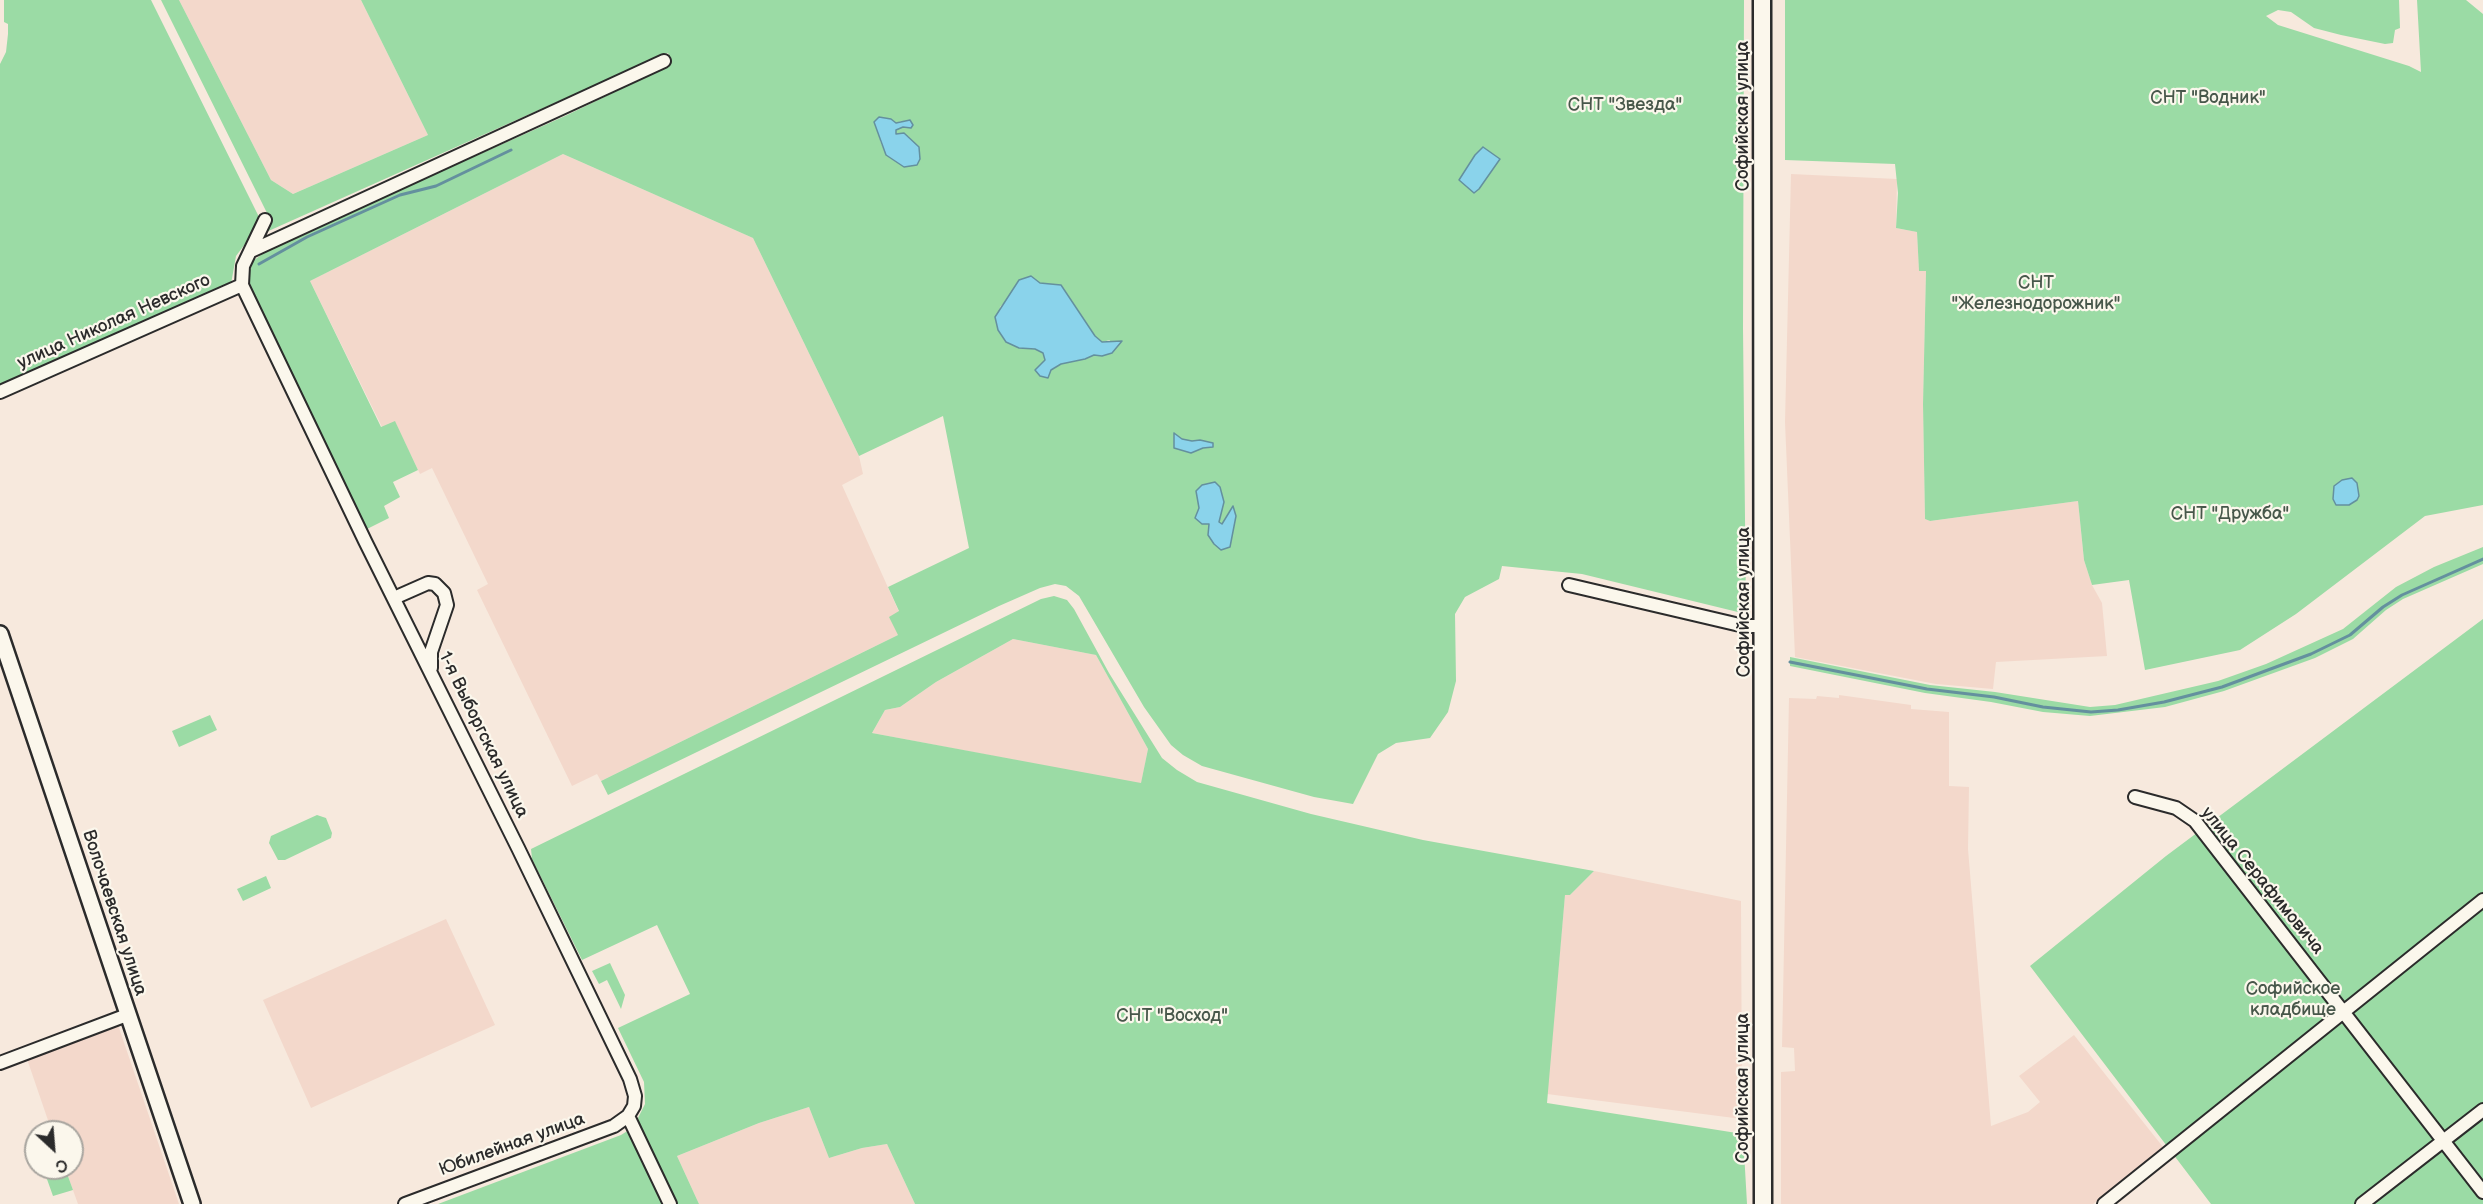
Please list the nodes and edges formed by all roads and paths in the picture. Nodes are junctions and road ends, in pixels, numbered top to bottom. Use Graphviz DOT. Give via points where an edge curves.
graph roads {
  1 [pos="1762,0"];
  2 [pos="664,61"];
  3 [pos="265,220"];
  4 [pos="251,251"];
  5 [pos="242,285"];
  6 [pos="0,393"];
  7 [pos="1569,585"];
  8 [pos="394,598"];
  9 [pos="1764,626"];
  10 [pos="0,634"];
  11 [pos="434,674"];
  12 [pos="2135,797"];
  13 [pos="2483,900"];
  14 [pos="2345,1013"];
  15 [pos="128,1015"];
  16 [pos="0,1063"];
  17 [pos="2483,1110"];
  18 [pos="628,1116"];
  19 [pos="2444,1141"];
  20 [pos="2483,1192"];
  21 [pos="192,1204"];
  22 [pos="405,1204"];
  23 [pos="670,1204"];
  24 [pos="1763,1204"];
  25 [pos="2104,1204"];
  26 [pos="2362,1204"];
  1 -- 9 [label="main road, Софийская улица"];
  2 -- 4 [label="street"];
  3 -- 4 [label="street"];
  4 -- 5 [label="street" via="241,272"];
  5 -- 6 [label="street, улица Николая Невского"];
  5 -- 8 [label="street, 1-я Выборгская улица"];
  7 -- 9 [label="street" via="1744,626"];
  8 -- 11 [label="street, 1-я Выборгская улица"];
  8 -- 11 [label="street" via="428,584 435,584 444,593 447,605 431,652"];
  9 -- 24 [label="main road, Софийская улица"];
  10 -- 15 [label="street, Волочаевская улица"];
  11 -- 18 [label="street, 1-я Выборгская улица" via="630,1079 635,1096"];
  12 -- 14 [label="street, улица Серафимовича" via="2176,808 2195,820"];
  13 -- 14 [label="street"];
  14 -- 19 [label="street, улица Серафимовича"];
  14 -- 25 [label="street"];
  15 -- 16 [label="street"];
  15 -- 21 [label="street, Волочаевская улица"];
  17 -- 19 [label="street"];
  18 -- 22 [label="street, Юбилейная улица" via="614,1126"];
  18 -- 23 [label="street"];
  19 -- 20 [label="street, улица Серафимовича"];
  19 -- 26 [label="street"];
}
